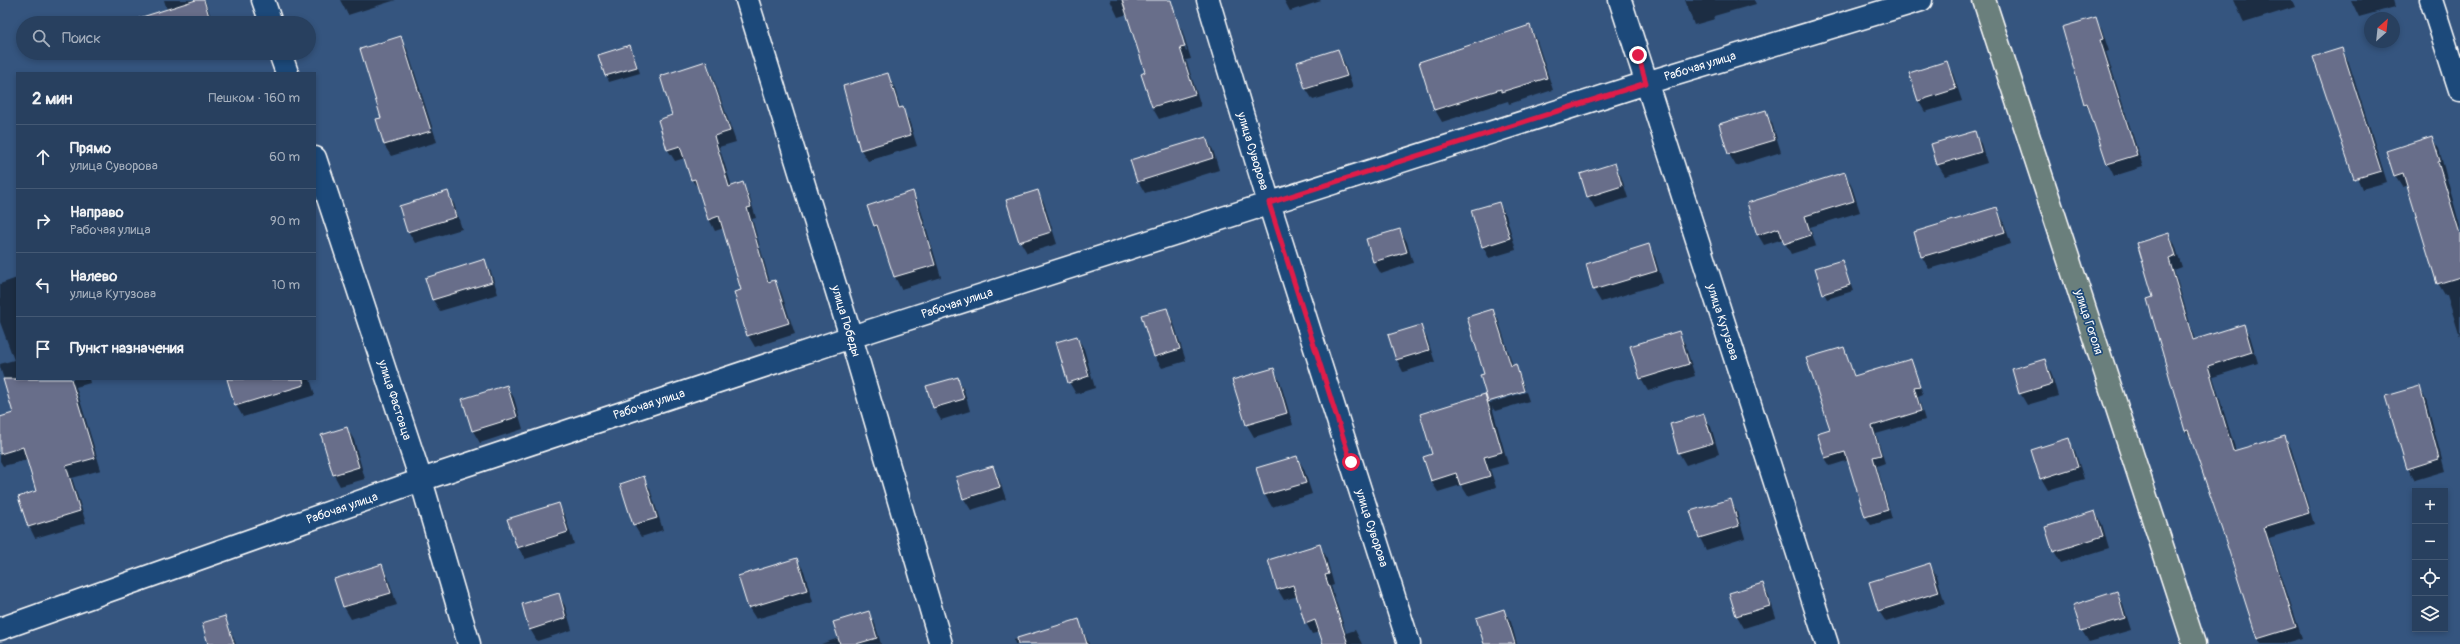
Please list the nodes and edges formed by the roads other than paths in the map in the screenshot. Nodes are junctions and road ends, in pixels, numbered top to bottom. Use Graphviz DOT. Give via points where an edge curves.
graph roads {
  1 [pos="263,0"];
  2 [pos="746,0"];
  3 [pos="1208,0"];
  4 [pos="1620,0"];
  5 [pos="1921,0"];
  6 [pos="1984,0"];
  7 [pos="2431,0"];
  8 [pos="269,16"];
  9 [pos="282,60"];
  10 [pos="287,72"];
  11 [pos="1646,83"];
  12 [pos="2460,90"];
  13 [pos="316,161"];
  14 [pos="1269,203"];
  15 [pos="851,337"];
  16 [pos="421,480"];
  17 [pos="0,629"];
  18 [pos="469,644"];
  19 [pos="940,644"];
  20 [pos="1409,644"];
  21 [pos="1827,644"];
  22 [pos="2194,644"];
  1 -- 8 [label="street"];
  2 -- 15 [label="street, улица Победы"];
  3 -- 14 [label="street, улица Суворова"];
  4 -- 11 [label="street, улица Кутузова"];
  5 -- 11 [label="street, Рабочая улица"];
  6 -- 22 [label="main road, улица Гоголя"];
  7 -- 12 [label="street"];
  9 -- 10 [label="street"];
  11 -- 14 [label="street, Рабочая улица"];
  11 -- 21 [label="street, улица Кутузова"];
  13 -- 16 [label="street, улица Фастовца"];
  14 -- 15 [label="street, Рабочая улица"];
  14 -- 20 [label="street, улица Суворова"];
  15 -- 16 [label="street, Рабочая улица"];
  15 -- 19 [label="street, улица Победы"];
  16 -- 17 [label="street, Рабочая улица"];
  16 -- 18 [label="street, улица Фастовца"];
}
